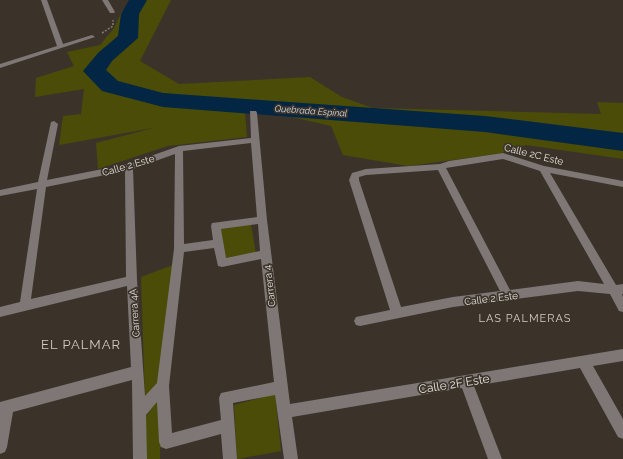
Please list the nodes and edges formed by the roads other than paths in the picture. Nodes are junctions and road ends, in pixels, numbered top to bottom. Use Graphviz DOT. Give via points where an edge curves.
graph roads {
  1 [pos="44,0"];
  2 [pos="105,0"];
  3 [pos="112,12"];
  4 [pos="92,37"];
  5 [pos="61,47"];
  6 [pos="0,66"];
  7 [pos="253,113"];
  8 [pos="54,124"];
  9 [pos="256,140"];
  10 [pos="180,149"];
  11 [pos="129,167"];
  12 [pos="441,167"];
  13 [pos="543,169"];
  14 [pos="623,184"];
  15 [pos="42,185"];
  16 [pos="0,193"];
  17 [pos="262,220"];
  18 [pos="218,243"];
  19 [pos="179,249"];
  20 [pos="266,254"];
  21 [pos="132,280"];
  22 [pos="618,290"];
  23 [pos="508,296"];
  24 [pos="25,306"];
  25 [pos="623,307"];
  26 [pos="0,312"];
  27 [pos="397,314"];
  28 [pos="360,321"];
  29 [pos="623,355"];
  30 [pos="584,363"];
  31 [pos="138,372"];
  32 [pos="466,382"];
  33 [pos="163,386"];
  34 [pos="281,387"];
  35 [pos="3,408"];
  36 [pos="284,412"];
  37 [pos="139,413"];
  38 [pos="228,425"];
  39 [pos="623,432"];
  40 [pos="0,447"];
  41 [pos="140,459"];
  42 [pos="230,459"];
  43 [pos="291,459"];
  44 [pos="495,459"];
  1 -- 5 [label="street"];
  2 -- 3 [label="street"];
  4 -- 5 [label="street"];
  5 -- 6 [label="street"];
  7 -- 9 [label="street, Carrera 4"];
  8 -- 15 [label="street"];
  9 -- 10 [label="street, Calle 2 Este"];
  9 -- 17 [label="street, Carrera 4"];
  10 -- 11 [label="street, Calle 2 Este"];
  10 -- 19 [label="street"];
  11 -- 15 [label="street, Calle 2 Este"];
  11 -- 21 [label="street, Carrera 4A"];
  12 -- 13 [label="street, Calle 2C Este" via="504,156"];
  12 -- 23 [label="street"];
  12 -- 27 [label="street, Calle 2C Este" via="355,175 354,180"];
  13 -- 14 [label="street, Calle 2C Este"];
  13 -- 22 [label="street"];
  15 -- 16 [label="street, Calle 2 Este"];
  15 -- 24 [label="street"];
  17 -- 18 [label="street" via="216,226"];
  17 -- 20 [label="street, Carrera 4"];
  18 -- 19 [label="street"];
  18 -- 20 [label="street" via="222,263"];
  19 -- 33 [label="street"];
  20 -- 34 [label="street, Carrera 4"];
  21 -- 24 [label="street"];
  21 -- 31 [label="street, Carrera 4A"];
  22 -- 23 [label="street, Calle 2 Este" via="578,286"];
  22 -- 25 [label="street"];
  23 -- 27 [label="street, Calle 2 Este" via="453,302"];
  24 -- 26 [label="street"];
  27 -- 28 [label="street, Calle 2 Este"];
  29 -- 30 [label="street, Calle 2F Este"];
  30 -- 32 [label="street, Calle 2F Este"];
  30 -- 39 [label="street"];
  31 -- 35 [label="street"];
  31 -- 37 [label="street, Carrera 4A"];
  32 -- 36 [label="street, Calle 2F Este"];
  32 -- 44 [label="street"];
  33 -- 37 [label="street"];
  33 -- 38 [label="street" via="166,442"];
  34 -- 36 [label="street, Carrera 4"];
  34 -- 38 [label="street" via="226,398"];
  35 -- 40 [label="street"];
  36 -- 43 [label="street, Carrera 4"];
  37 -- 41 [label="street, Carrera 4A"];
  38 -- 42 [label="street"];
}
